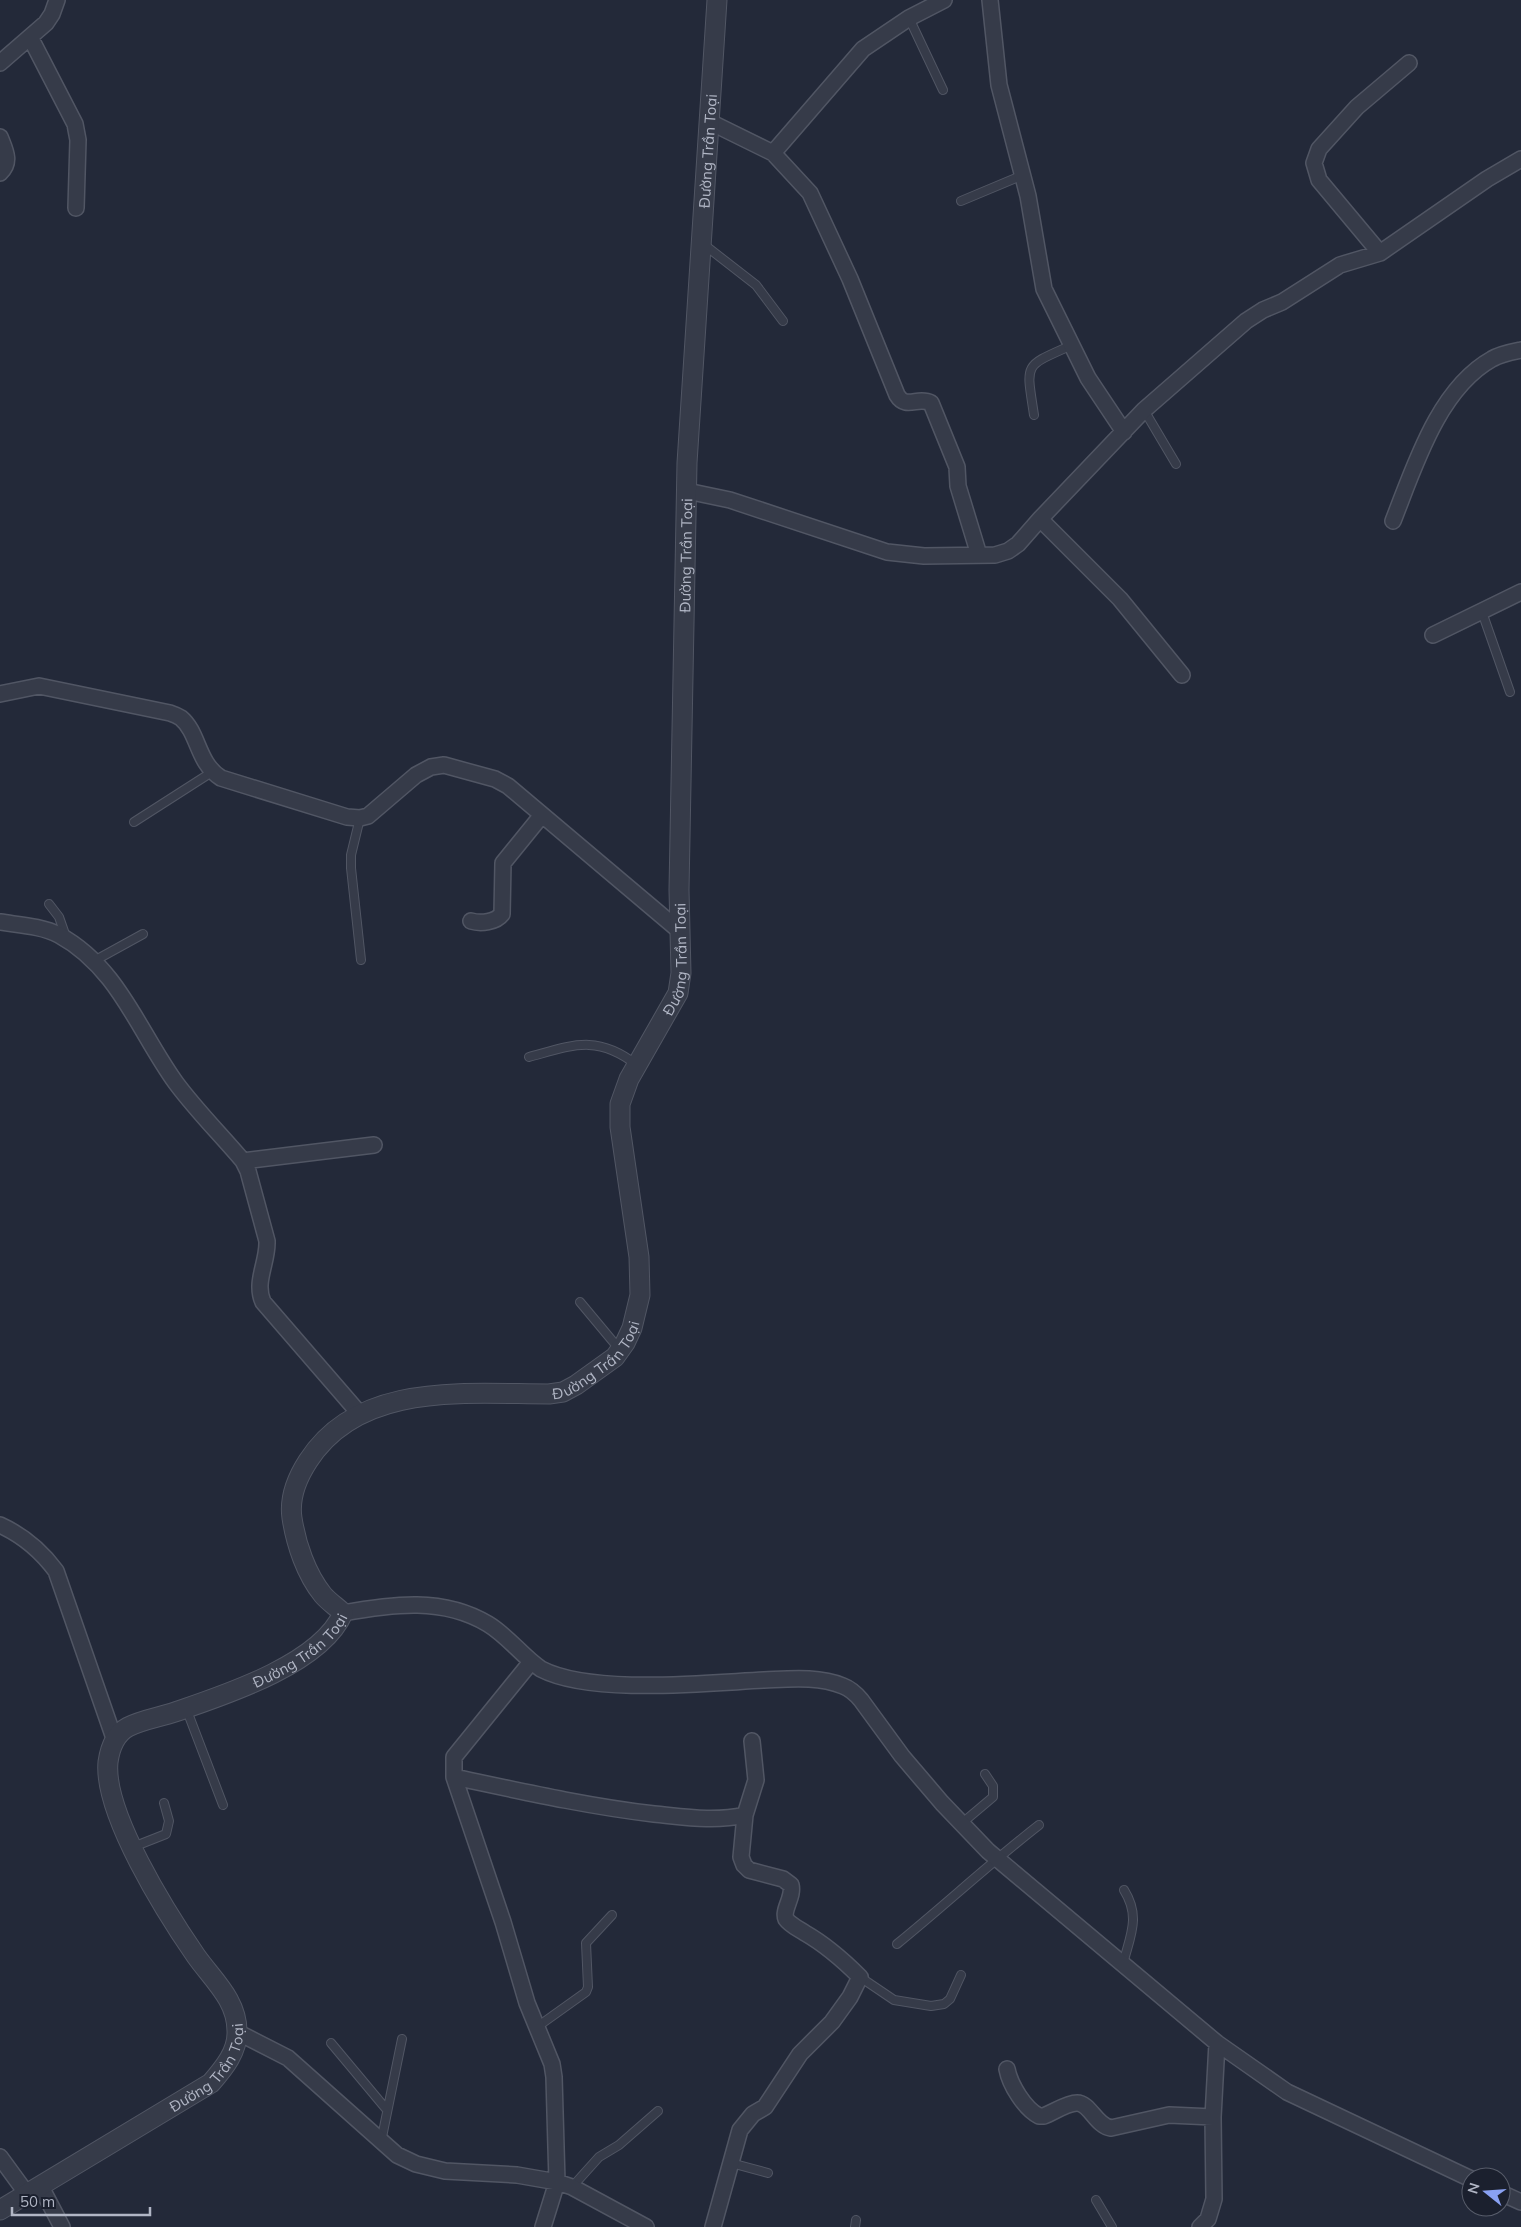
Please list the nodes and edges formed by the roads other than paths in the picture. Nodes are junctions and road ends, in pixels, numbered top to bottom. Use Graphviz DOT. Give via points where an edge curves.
graph roads {
  1 [pos="57,0"];
  2 [pos="717,0"];
  3 [pos="944,0"];
  4 [pos="990,0"];
  5 [pos="909,18"];
  6 [pos="30,38"];
  7 [pos="0,63"];
  8 [pos="1408,63"];
  9 [pos="943,90"];
  10 [pos="708,121"];
  11 [pos="0,137"];
  12 [pos="773,153"];
  13 [pos="1521,159"];
  14 [pos="0,173"];
  15 [pos="1023,175"];
  16 [pos="961,201"];
  17 [pos="76,208"];
  18 [pos="700,242"];
  19 [pos="1380,253"];
  20 [pos="783,321"];
  21 [pos="1072,345"];
  22 [pos="1521,350"];
  23 [pos="1144,410"];
  24 [pos="1034,415"];
  25 [pos="1124,432"];
  26 [pos="1176,464"];
  27 [pos="687,491"];
  28 [pos="1040,519"];
  29 [pos="1392,521"];
  30 [pos="979,555"];
  31 [pos="1521,592"];
  32 [pos="1482,612"];
  33 [pos="1433,635"];
  34 [pos="1182,675"];
  35 [pos="1510,692"];
  36 [pos="0,694"];
  37 [pos="212,772"];
  38 [pos="542,815"];
  39 [pos="360,818"];
  40 [pos="134,822"];
  41 [pos="48,904"];
  42 [pos="471,921"];
  43 [pos="0,922"];
  44 [pos="680,932"];
  45 [pos="143,934"];
  46 [pos="68,941"];
  47 [pos="361,960"];
  48 [pos="94,961"];
  49 [pos="529,1057"];
  50 [pos="637,1066"];
  51 [pos="374,1145"];
  52 [pos="243,1161"];
  53 [pos="580,1302"];
  54 [pos="620,1350"];
  55 [pos="358,1413"];
  56 [pos="0,1525"];
  57 [pos="343,1613"];
  58 [pos="531,1662"];
  59 [pos="186,1708"];
  60 [pos="114,1741"];
  61 [pos="752,1742"];
  62 [pos="985,1774"];
  63 [pos="454,1777"];
  64 [pos="164,1803"];
  65 [pos="223,1805"];
  66 [pos="745,1816"];
  67 [pos="961,1824"];
  68 [pos="1039,1825"];
  69 [pos="133,1847"];
  70 [pos="996,1858"];
  71 [pos="1124,1890"];
  72 [pos="612,1915"];
  73 [pos="897,1944"];
  74 [pos="1123,1964"];
  75 [pos="961,1975"];
  76 [pos="860,1977"];
  77 [pos="537,2027"];
  78 [pos="237,2032"];
  79 [pos="402,2038"];
  80 [pos="331,2043"];
  81 [pos="1217,2043"];
  82 [pos="1007,2069"];
  83 [pos="387,2110"];
  84 [pos="658,2111"];
  85 [pos="1213,2117"];
  86 [pos="381,2142"];
  87 [pos="0,2157"];
  88 [pos="731,2163"];
  89 [pos="768,2173"];
  90 [pos="1461,2174"];
  91 [pos="557,2182"];
  92 [pos="572,2187"];
  93 [pos="34,2190"];
  94 [pos="1096,2200"];
  95 [pos="0,2210"];
  96 [pos="62,2227"];
  97 [pos="543,2227"];
  98 [pos="646,2227"];
  99 [pos="713,2227"];
  100 [pos="1112,2227"];
  101 [pos="1200,2227"];
  1 -- 6 [label="street" via="50,20"];
  2 -- 10 [label="street, Đường Trần Toại"];
  3 -- 5 [label="street"];
  4 -- 15 [label="street" via="999,85"];
  5 -- 9 [label="lane"];
  5 -- 12 [label="street" via="863,49"];
  6 -- 7 [label="street"];
  6 -- 17 [label="street" via="75,124 78,140"];
  8 -- 19 [label="street" via="1358,107 1319,149 1314,163 1319,180"];
  10 -- 12 [label="street"];
  10 -- 18 [label="street, Đường Trần Toại"];
  11 -- 14 [label="street" via="7,160"];
  12 -- 30 [label="street" via="810,193 850,279 900,401 905,404 931,403 957,467 958,486"];
  13 -- 19 [label="street" via="1486,179"];
  15 -- 16 [label="lane"];
  15 -- 21 [label="street" via="1042,281"];
  18 -- 20 [label="lane" via="756,285"];
  18 -- 27 [label="street, Đường Trần Toại"];
  19 -- 23 [label="street" via="1340,265 1246,321"];
  21 -- 24 [label="lane" via="1032,366 1028,379"];
  21 -- 25 [label="street" via="1088,378"];
  22 -- 29 [label="street" via="1489,360 1449,400 1420,451"];
  23 -- 25 [label="street"];
  23 -- 26 [label="lane"];
  25 -- 28 [label="street"];
  27 -- 30 [label="street" via="730,500 887,552 924,556"];
  27 -- 44 [label="street, Đường Trần Toại"];
  28 -- 30 [label="street" via="1008,551"];
  28 -- 34 [label="street" via="1120,599"];
  31 -- 32 [label="street"];
  32 -- 33 [label="street"];
  32 -- 35 [label="lane"];
  36 -- 37 [label="street" via="39,686 170,713 181,718 188,727"];
  37 -- 39 [label="street" via="221,778"];
  37 -- 40 [label="lane"];
  38 -- 39 [label="street" via="508,786 444,765 416,775 368,816"];
  38 -- 42 [label="street" via="504,863 502,914 491,921"];
  38 -- 44 [label="street"];
  39 -- 47 [label="lane" via="351,868"];
  41 -- 46 [label="lane" via="59,917"];
  43 -- 46 [label="street" via="31,926"];
  44 -- 50 [label="street, Đường Trần Toại" via="682,973 678,993"];
  45 -- 48 [label="lane"];
  46 -- 48 [label="street"];
  48 -- 52 [label="street" via="126,999 176,1082"];
  49 -- 50 [label="lane" via="575,1044 588,1044 615,1052"];
  50 -- 54 [label="street, Đường Trần Toại" via="620,1104 620,1127 640,1257 640,1295 632,1328"];
  51 -- 52 [label="street"];
  52 -- 55 [label="street" via="267,1241 259,1293 262,1302"];
  53 -- 54 [label="lane"];
  54 -- 55 [label="street, Đường Trần Toại" via="563,1392 446,1394 410,1398"];
  55 -- 57 [label="street, Đường Trần Toại" via="314,1450 302,1470 290,1506 294,1530 311,1576 324,1596"];
  56 -- 60 [label="street" via="45,1556 56,1571"];
  57 -- 58 [label="street" via="386,1605 440,1606 490,1625"];
  57 -- 59 [label="street, Đường Trần Toại" via="338,1625 328,1635 286,1668"];
  58 -- 63 [label="street" via="454,1757"];
  58 -- 67 [label="street" via="551,1674 584,1682 671,1684 812,1679 844,1686 861,1700 902,1756"];
  59 -- 60 [label="street, Đường Trần Toại" via="128,1727"];
  59 -- 65 [label="lane"];
  60 -- 69 [label="street, Đường Trần Toại" via="108,1764 109,1779 119,1820"];
  61 -- 66 [label="street" via="756,1780"];
  62 -- 67 [label="lane" via="994,1786 993,1797"];
  63 -- 66 [label="street" via="642,1812 713,1820"];
  63 -- 77 [label="street"];
  64 -- 69 [label="lane" via="169,1821 166,1834"];
  66 -- 76 [label="street" via="741,1856 744,1865 749,1870 783,1879 791,1885 786,1919 837,1954"];
  67 -- 70 [label="street"];
  68 -- 70 [label="lane"];
  69 -- 78 [label="street, Đường Trần Toại" via="166,1912 230,2001"];
  70 -- 73 [label="lane"];
  70 -- 74 [label="street"];
  71 -- 74 [label="lane" via="1131,1901 1134,1921"];
  72 -- 77 [label="lane" via="586,1943 586,1992"];
  74 -- 81 [label="street"];
  75 -- 76 [label="lane" via="950,1999 944,2004 931,2006 894,2000"];
  76 -- 88 [label="street" via="832,2022 800,2054 765,2106 746,2121 740,2130"];
  77 -- 91 [label="street" via="554,2077"];
  78 -- 86 [label="street" via="288,2058"];
  78 -- 93 [label="street, Đường Trần Toại" via="235,2048 210,2083"];
  79 -- 83 [label="lane"];
  80 -- 83 [label="lane"];
  81 -- 85 [label="street"];
  81 -- 90 [label="street" via="1287,2092"];
  82 -- 85 [label="street" via="1015,2090 1039,2116 1076,2103 1084,2105 1102,2125 1111,2128 1169,2115"];
  83 -- 86 [label="lane"];
  84 -- 92 [label="lane" via="599,2157"];
  85 -- 101 [label="street" via="1214,2199 1208,2219"];
  86 -- 91 [label="street" via="416,2164 446,2171 508,2174"];
  87 -- 93 [label="street"];
  88 -- 89 [label="lane"];
  88 -- 99 [label="street"];
  91 -- 92 [label="street"];
  91 -- 97 [label="street"];
  92 -- 98 [label="street"];
  93 -- 95 [label="street, Đường Trần Toại"];
  93 -- 96 [label="street"];
  94 -- 100 [label="lane"];
}
